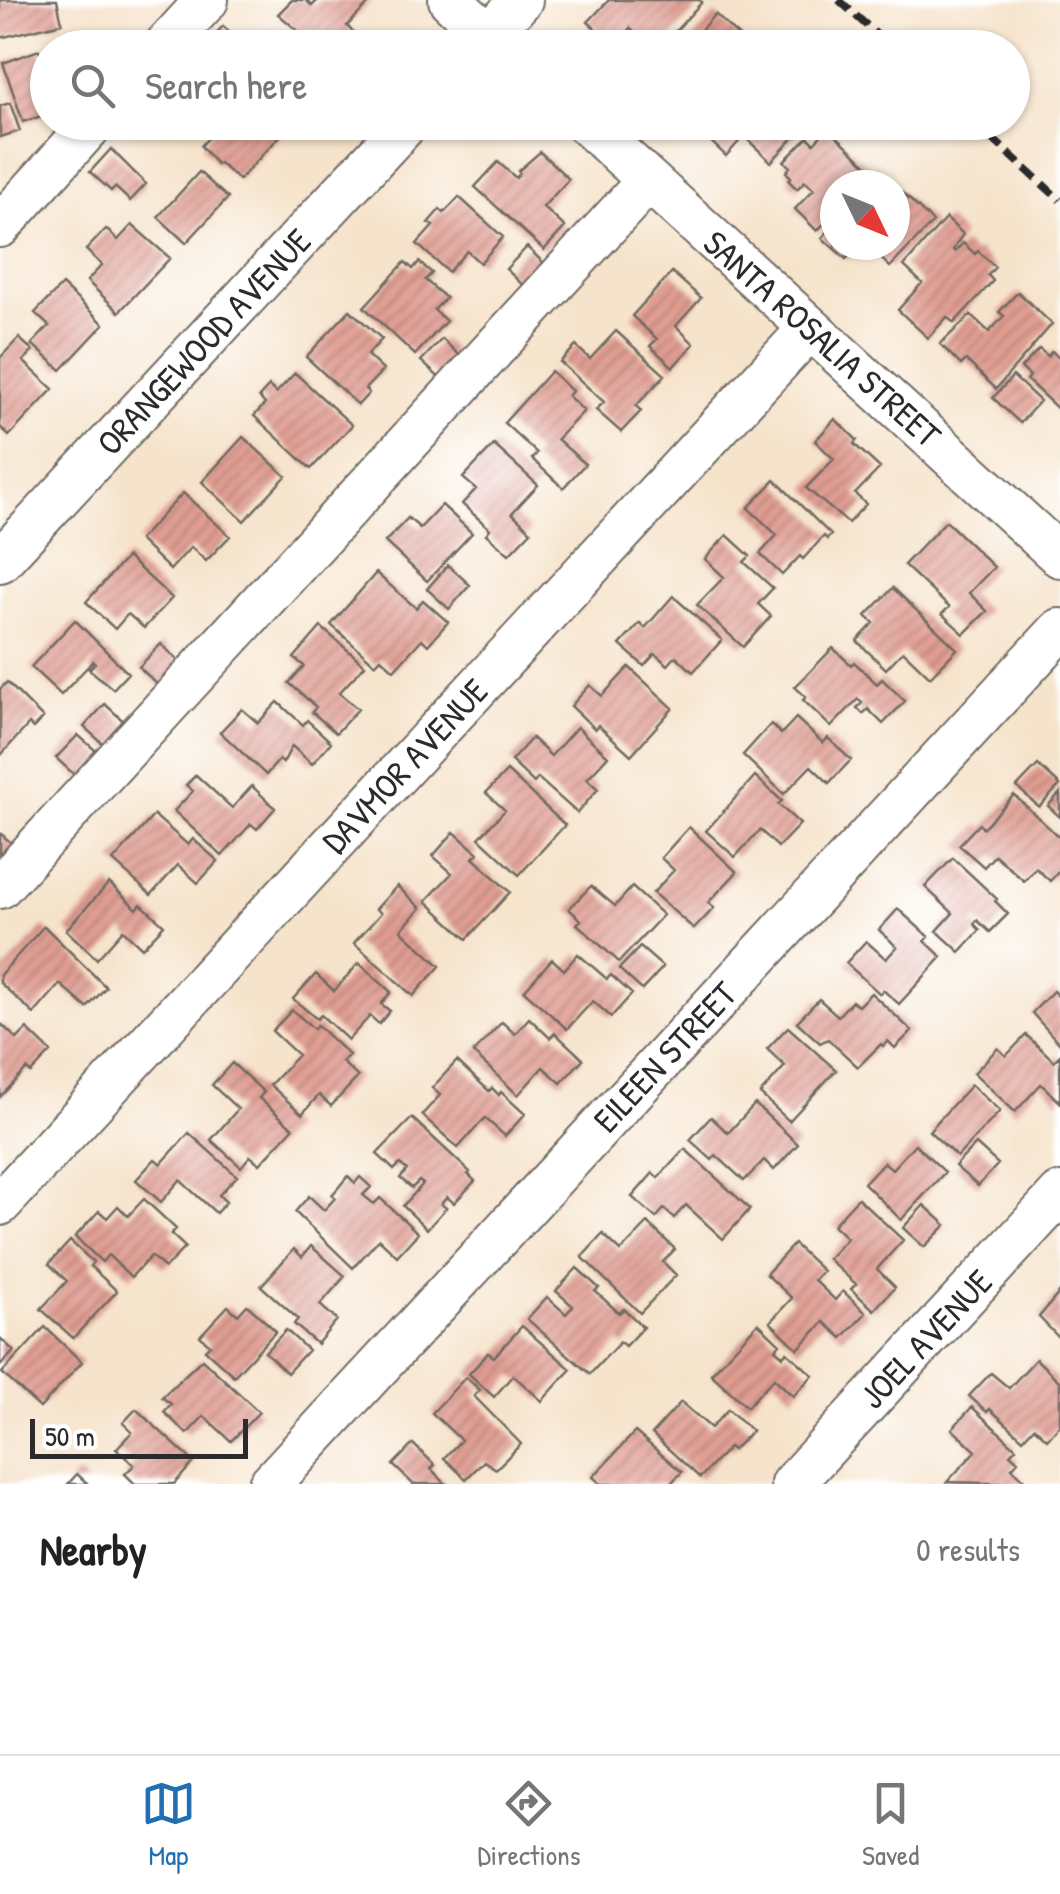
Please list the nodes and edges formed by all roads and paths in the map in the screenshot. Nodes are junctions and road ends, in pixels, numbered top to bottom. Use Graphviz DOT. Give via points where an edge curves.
graph roads {
  1 [pos="207,0"];
  2 [pos="450,0"];
  3 [pos="522,0"];
  4 [pos="180,30"];
  5 [pos="477,30"];
  6 [pos="500,30"];
  7 [pos="78,140"];
  8 [pos="391,140"];
  9 [pos="604,140"];
  10 [pos="648,180"];
  11 [pos="0,226"];
  12 [pos="810,328"];
  13 [pos="1060,556"];
  14 [pos="0,561"];
  15 [pos="1060,630"];
  16 [pos="0,887"];
  17 [pos="1060,1194"];
  18 [pos="0,1204"];
  19 [pos="270,1484"];
  20 [pos="792,1484"];
  1 -- 4 [label="street"];
  2 -- 5 [label="street"];
  3 -- 6 [label="street"];
  7 -- 11 [label="street"];
  8 -- 14 [label="street, ORANGEWOOD AVENUE"];
  9 -- 10 [label="street, SANTA ROSALIA STREET"];
  10 -- 12 [label="street, SANTA ROSALIA STREET"];
  10 -- 16 [label="street"];
  12 -- 13 [label="street, SANTA ROSALIA STREET"];
  12 -- 18 [label="street, DAVMOR AVENUE"];
  15 -- 19 [label="street, EILEEN STREET"];
  17 -- 20 [label="street, JOEL AVENUE"];
}
